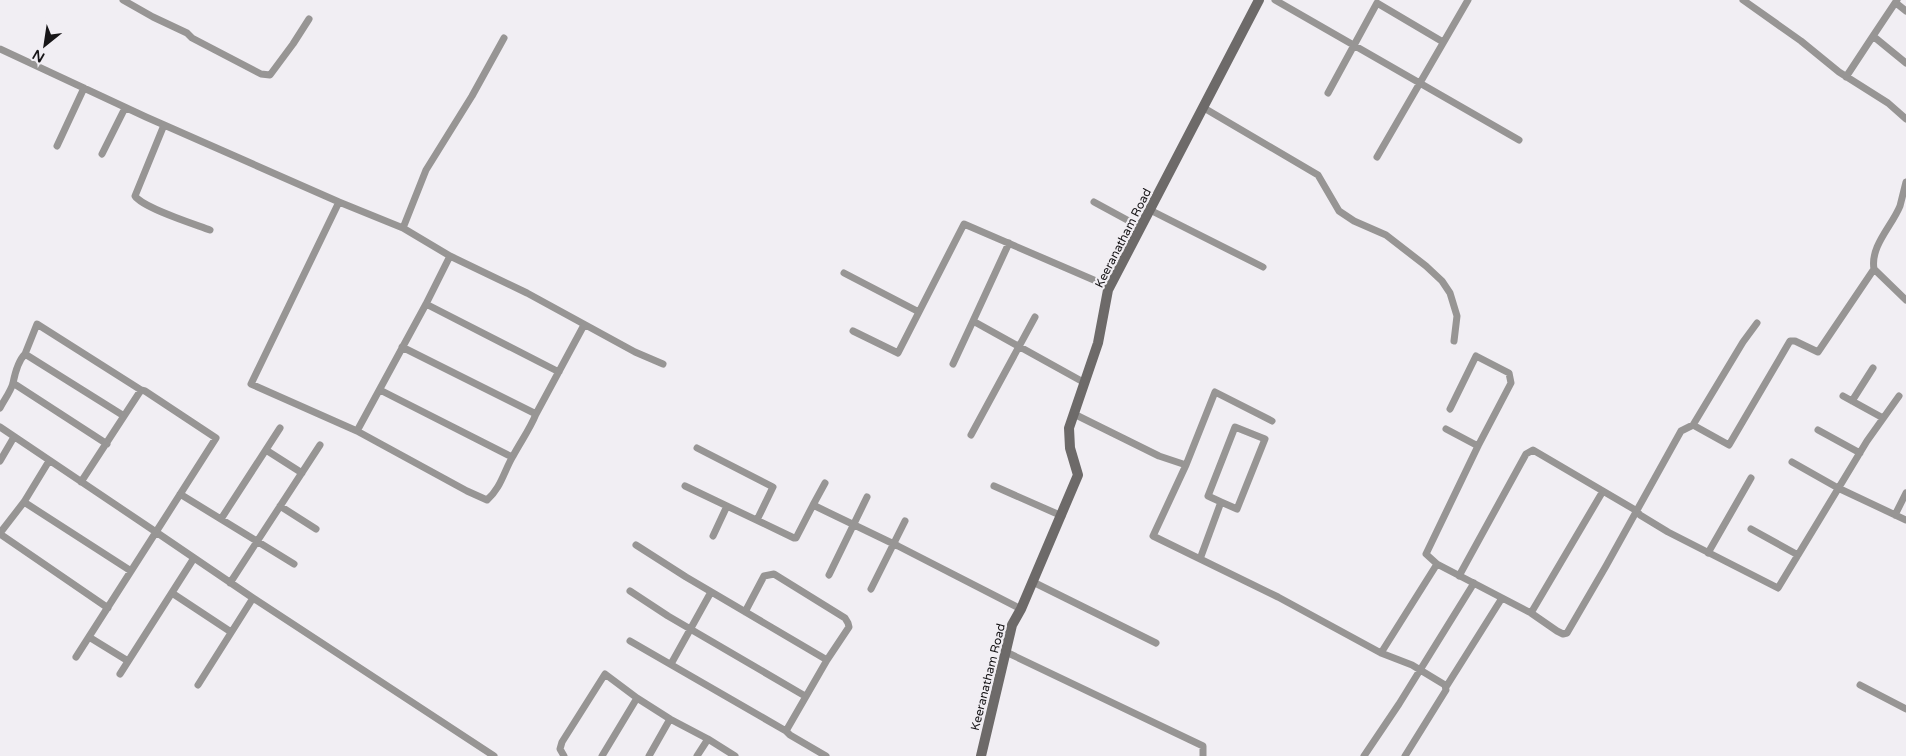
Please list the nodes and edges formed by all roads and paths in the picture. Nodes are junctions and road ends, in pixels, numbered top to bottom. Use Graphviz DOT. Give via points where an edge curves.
graph roads {
  1 [pos="123,0"];
  2 [pos="1259,0"];
  3 [pos="1275,0"];
  4 [pos="1468,0"];
  5 [pos="1743,0"];
  6 [pos="1896,2"];
  7 [pos="1906,11"];
  8 [pos="308,19"];
  9 [pos="1873,36"];
  10 [pos="504,38"];
  11 [pos="1443,42"];
  12 [pos="1354,46"];
  13 [pos="0,50"];
  14 [pos="1906,63"];
  15 [pos="1846,77"];
  16 [pos="1419,83"];
  17 [pos="84,88"];
  18 [pos="1328,93"];
  19 [pos="125,108"];
  20 [pos="1204,108"];
  21 [pos="1906,119"];
  22 [pos="164,125"];
  23 [pos="1519,140"];
  24 [pos="57,146"];
  25 [pos="102,154"];
  26 [pos="1377,157"];
  27 [pos="1906,182"];
  28 [pos="339,202"];
  29 [pos="1094,202"];
  30 [pos="1150,210"];
  31 [pos="1142,226"];
  32 [pos="403,228"];
  33 [pos="210,230"];
  34 [pos="1009,243"];
  35 [pos="450,256"];
  36 [pos="1263,267"];
  37 [pos="1874,268"];
  38 [pos="844,273"];
  39 [pos="1110,287"];
  40 [pos="1906,300"];
  41 [pos="426,304"];
  42 [pos="919,312"];
  43 [pos="1035,317"];
  44 [pos="973,321"];
  45 [pos="1757,324"];
  46 [pos="584,325"];
  47 [pos="854,331"];
  48 [pos="1454,341"];
  49 [pos="402,347"];
  50 [pos="1020,347"];
  51 [pos="25,354"];
  52 [pos="663,364"];
  53 [pos="953,364"];
  54 [pos="1873,368"];
  55 [pos="559,372"];
  56 [pos="13,383"];
  57 [pos="1085,383"];
  58 [pos="141,390"];
  59 [pos="380,390"];
  60 [pos="1843,396"];
  61 [pos="1899,396"];
  62 [pos="1852,401"];
  63 [pos="0,408"];
  64 [pos="1450,409"];
  65 [pos="536,414"];
  66 [pos="1074,414"];
  67 [pos="124,416"];
  68 [pos="1883,418"];
  69 [pos="1272,421"];
  70 [pos="1693,425"];
  71 [pos="0,426"];
  72 [pos="280,428"];
  73 [pos="1446,429"];
  74 [pos="1818,430"];
  75 [pos="357,431"];
  76 [pos="971,435"];
  77 [pos="14,437"];
  78 [pos="107,444"];
  79 [pos="320,445"];
  80 [pos="1478,446"];
  81 [pos="697,448"];
  82 [pos="266,450"];
  83 [pos="1860,453"];
  84 [pos="512,457"];
  85 [pos="0,461"];
  86 [pos="49,461"];
  87 [pos="1792,462"];
  88 [pos="1186,465"];
  89 [pos="302,473"];
  90 [pos="1751,478"];
  91 [pos="81,482"];
  92 [pos="824,483"];
  93 [pos="685,486"];
  94 [pos="994,486"];
  95 [pos="1838,488"];
  96 [pos="1603,491"];
  97 [pos="1906,493"];
  98 [pos="180,494"];
  99 [pos="867,497"];
  100 [pos="24,502"];
  101 [pos="1221,502"];
  102 [pos="280,506"];
  103 [pos="727,506"];
  104 [pos="813,506"];
  105 [pos="1637,511"];
  106 [pos="1895,515"];
  107 [pos="1062,516"];
  108 [pos="220,519"];
  109 [pos="757,520"];
  110 [pos="1906,520"];
  111 [pos="905,521"];
  112 [pos="854,524"];
  113 [pos="316,529"];
  114 [pos="1750,529"];
  115 [pos="156,532"];
  116 [pos="0,534"];
  117 [pos="713,536"];
  118 [pos="257,541"];
  119 [pos="893,543"];
  120 [pos="636,545"];
  121 [pos="1708,553"];
  122 [pos="1798,555"];
  123 [pos="194,558"];
  124 [pos="1200,559"];
  125 [pos="294,564"];
  126 [pos="1437,564"];
  127 [pos="131,571"];
  128 [pos="829,575"];
  129 [pos="1460,576"];
  130 [pos="1033,582"];
  131 [pos="230,583"];
  132 [pos="1474,583"];
  133 [pos="871,589"];
  134 [pos="630,591"];
  135 [pos="711,592"];
  136 [pos="172,593"];
  137 [pos="253,598"];
  138 [pos="1502,598"];
  139 [pos="108,608"];
  140 [pos="1021,609"];
  141 [pos="745,612"];
  142 [pos="1531,613"];
  143 [pos="691,629"];
  144 [pos="231,632"];
  145 [pos="90,637"];
  146 [pos="630,641"];
  147 [pos="1156,643"];
  148 [pos="1006,652"];
  149 [pos="1381,653"];
  150 [pos="76,657"];
  151 [pos="827,660"];
  152 [pos="128,661"];
  153 [pos="671,664"];
  154 [pos="1420,670"];
  155 [pos="120,674"];
  156 [pos="1860,684"];
  157 [pos="198,685"];
  158 [pos="1446,687"];
  159 [pos="805,696"];
  160 [pos="637,698"];
  161 [pos="1906,709"];
  162 [pos="670,719"];
  163 [pos="786,730"];
  164 [pos="708,739"];
  165 [pos="494,756"];
  166 [pos="564,756"];
  167 [pos="602,756"];
  168 [pos="649,756"];
  169 [pos="697,756"];
  170 [pos="735,756"];
  171 [pos="826,756"];
  172 [pos="981,756"];
  173 [pos="1203,756"];
  174 [pos="1364,756"];
  175 [pos="1405,756"];
  1 -- 8 [label="street" via="270,76"];
  2 -- 20 [label="street, Keeranatham Road"];
  3 -- 12 [label="street"];
  4 -- 11 [label="street"];
  5 -- 15 [label="street"];
  6 -- 7 [label="street"];
  6 -- 9 [label="street"];
  9 -- 14 [label="street"];
  9 -- 15 [label="street"];
  10 -- 32 [label="street" via="426,170"];
  11 -- 12 [label="street" via="1376,3"];
  11 -- 16 [label="street"];
  12 -- 16 [label="street"];
  12 -- 18 [label="street"];
  13 -- 17 [label="street"];
  15 -- 21 [label="street" via="1888,103"];
  16 -- 23 [label="street"];
  16 -- 26 [label="street"];
  17 -- 19 [label="street"];
  17 -- 24 [label="street"];
  19 -- 22 [label="street"];
  19 -- 25 [label="street"];
  20 -- 30 [label="street, Keeranatham Road"];
  20 -- 48 [label="street" via="1318,175 1338,211 1386,236 1437,276 1450,293 1457,316"];
  22 -- 28 [label="street"];
  22 -- 33 [label="street" via="135,196 138,201"];
  27 -- 37 [label="street" via="1900,206 1880,241"];
  28 -- 32 [label="street"];
  28 -- 75 [label="street" via="251,384"];
  29 -- 31 [label="street"];
  30 -- 31 [label="street, Keeranatham Road"];
  30 -- 36 [label="street"];
  31 -- 39 [label="street, Keeranatham Road"];
  32 -- 35 [label="street"];
  34 -- 39 [label="street"];
  34 -- 42 [label="street" via="964,224"];
  34 -- 44 [label="street"];
  35 -- 41 [label="street"];
  35 -- 46 [label="street"];
  37 -- 40 [label="street"];
  37 -- 70 [label="street" via="1818,352 1790,341 1729,445"];
  38 -- 42 [label="street"];
  39 -- 57 [label="street, Keeranatham Road"];
  41 -- 49 [label="street"];
  41 -- 55 [label="street"];
  42 -- 47 [label="street" via="898,353"];
  43 -- 50 [label="street"];
  44 -- 50 [label="street"];
  44 -- 53 [label="street"];
  45 -- 70 [label="street"];
  46 -- 52 [label="street"];
  46 -- 55 [label="street"];
  49 -- 59 [label="street"];
  49 -- 65 [label="street"];
  50 -- 57 [label="street"];
  50 -- 76 [label="street"];
  51 -- 56 [label="street" via="18,364"];
  51 -- 58 [label="street" via="37,324"];
  51 -- 67 [label="street"];
  54 -- 62 [label="street"];
  55 -- 65 [label="street"];
  56 -- 63 [label="street"];
  56 -- 78 [label="street"];
  57 -- 66 [label="street, Keeranatham Road"];
  58 -- 67 [label="street"];
  58 -- 98 [label="street" via="216,438"];
  59 -- 75 [label="street"];
  59 -- 84 [label="street"];
  60 -- 62 [label="street"];
  61 -- 68 [label="street"];
  62 -- 68 [label="street"];
  64 -- 80 [label="street" via="1476,356 1509,373 1511,382"];
  65 -- 84 [label="street"];
  66 -- 88 [label="street" via="1159,456"];
  66 -- 107 [label="street, Keeranatham Road" via="1069,428 1070,448 1078,475"];
  67 -- 78 [label="street"];
  68 -- 83 [label="street"];
  69 -- 88 [label="street" via="1215,392"];
  70 -- 105 [label="street" via="1680,431"];
  71 -- 77 [label="street"];
  72 -- 82 [label="street"];
  73 -- 80 [label="street"];
  74 -- 83 [label="street"];
  75 -- 84 [label="street" via="488,500 495,494"];
  77 -- 85 [label="street"];
  77 -- 86 [label="street"];
  78 -- 91 [label="street"];
  79 -- 89 [label="street"];
  80 -- 126 [label="street" via="1426,554"];
  81 -- 109 [label="street" via="772,487"];
  82 -- 89 [label="street"];
  82 -- 108 [label="street"];
  83 -- 95 [label="street"];
  86 -- 91 [label="street"];
  86 -- 100 [label="street"];
  87 -- 95 [label="street"];
  88 -- 124 [label="street" via="1153,536"];
  89 -- 102 [label="street"];
  90 -- 121 [label="street"];
  91 -- 115 [label="street"];
  92 -- 104 [label="street"];
  93 -- 103 [label="street"];
  94 -- 107 [label="street"];
  95 -- 106 [label="street"];
  95 -- 122 [label="street"];
  96 -- 105 [label="street"];
  96 -- 129 [label="street" via="1533,450 1529,451"];
  96 -- 142 [label="street"];
  97 -- 106 [label="street"];
  98 -- 108 [label="street"];
  98 -- 115 [label="street"];
  99 -- 112 [label="street"];
  100 -- 116 [label="street"];
  100 -- 127 [label="street"];
  101 -- 101 [label="street" via="1237,509 1265,439 1235,427 1208,496"];
  101 -- 124 [label="street"];
  102 -- 113 [label="street"];
  102 -- 118 [label="street"];
  103 -- 109 [label="street"];
  103 -- 117 [label="street"];
  104 -- 109 [label="street" via="796,538"];
  104 -- 112 [label="street"];
  105 -- 121 [label="street"];
  105 -- 142 [label="street" via="1567,633 1557,631"];
  106 -- 110 [label="street"];
  107 -- 130 [label="street, Keeranatham Road"];
  108 -- 118 [label="street"];
  111 -- 119 [label="street"];
  112 -- 119 [label="street"];
  112 -- 128 [label="street"];
  114 -- 122 [label="street"];
  115 -- 123 [label="street"];
  115 -- 127 [label="street"];
  116 -- 139 [label="street"];
  118 -- 125 [label="street"];
  118 -- 131 [label="street"];
  119 -- 133 [label="street"];
  119 -- 140 [label="street"];
  120 -- 135 [label="street"];
  121 -- 122 [label="street" via="1778,588"];
  123 -- 131 [label="street"];
  123 -- 136 [label="street"];
  124 -- 149 [label="street"];
  126 -- 129 [label="street"];
  126 -- 149 [label="street"];
  127 -- 139 [label="street"];
  129 -- 132 [label="street"];
  130 -- 140 [label="street, Keeranatham Road"];
  130 -- 147 [label="street"];
  131 -- 137 [label="street"];
  132 -- 138 [label="street"];
  132 -- 154 [label="street"];
  134 -- 143 [label="street"];
  135 -- 141 [label="street"];
  135 -- 143 [label="street"];
  136 -- 144 [label="street"];
  136 -- 152 [label="street"];
  137 -- 144 [label="street"];
  137 -- 165 [label="street"];
  138 -- 142 [label="street"];
  138 -- 158 [label="street"];
  139 -- 145 [label="street"];
  140 -- 148 [label="street, Keeranatham Road" via="1012,624"];
  141 -- 151 [label="street"];
  141 -- 151 [label="street" via="764,576 774,574 845,618 849,627"];
  143 -- 153 [label="street"];
  143 -- 159 [label="street"];
  144 -- 157 [label="street"];
  145 -- 150 [label="street"];
  145 -- 152 [label="street"];
  146 -- 153 [label="street"];
  148 -- 172 [label="street, Keeranatham Road"];
  148 -- 173 [label="street" via="1203,746"];
  149 -- 154 [label="street"];
  151 -- 159 [label="street"];
  152 -- 155 [label="street"];
  153 -- 163 [label="street"];
  154 -- 158 [label="street"];
  154 -- 174 [label="street"];
  156 -- 161 [label="street"];
  158 -- 175 [label="street"];
  159 -- 163 [label="street"];
  160 -- 162 [label="street"];
  160 -- 166 [label="street" via="605,674 562,742 560,749"];
  160 -- 167 [label="street"];
  162 -- 164 [label="street"];
  162 -- 168 [label="street"];
  163 -- 171 [label="street"];
  164 -- 169 [label="street"];
  164 -- 170 [label="street"];
}
